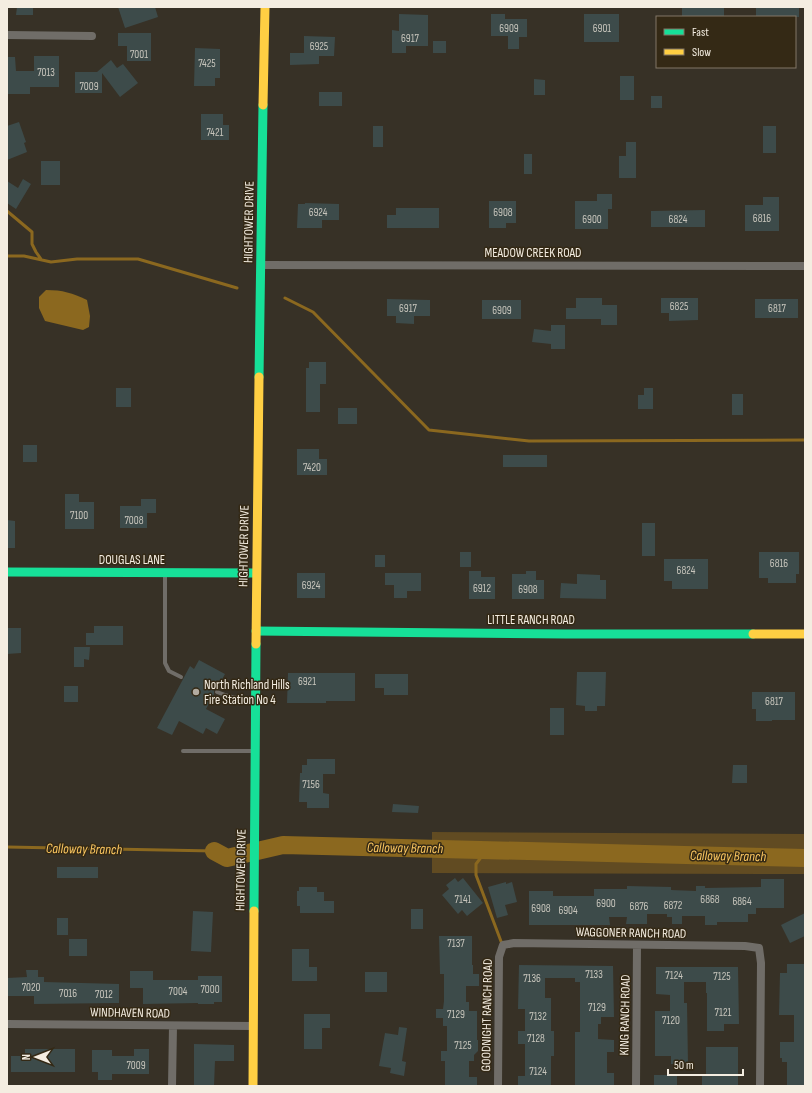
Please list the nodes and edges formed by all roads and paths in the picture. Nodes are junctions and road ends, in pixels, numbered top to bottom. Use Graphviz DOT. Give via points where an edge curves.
graph roads {
  1 [pos="265,7"];
  2 [pos="7,35"];
  3 [pos="92,36"];
  4 [pos="262,265"];
  5 [pos="805,266"];
  6 [pos="7,572"];
  7 [pos="165,573"];
  8 [pos="256,573"];
  9 [pos="256,631"];
  10 [pos="805,634"];
  11 [pos="181,677"];
  12 [pos="217,692"];
  13 [pos="256,699"];
  14 [pos="183,751"];
  15 [pos="255,751"];
  16 [pos="503,945"];
  17 [pos="637,945"];
  18 [pos="7,1024"];
  19 [pos="173,1026"];
  20 [pos="253,1026"];
  21 [pos="172,1086"];
  22 [pos="253,1086"];
  23 [pos="498,1086"];
  24 [pos="636,1086"];
  25 [pos="760,1086"];
  1 -- 4 [label="street, HIGHTOWER DRIVE"];
  2 -- 3 [label="street"];
  4 -- 5 [label="street, MEADOW CREEK ROAD"];
  4 -- 8 [label="street, HIGHTOWER DRIVE"];
  6 -- 7 [label="street, DOUGLAS LANE"];
  7 -- 8 [label="street, DOUGLAS LANE"];
  7 -- 11 [label="lane" via="165,662 168,671"];
  8 -- 9 [label="street, HIGHTOWER DRIVE"];
  9 -- 10 [label="street, LITTLE RANCH ROAD"];
  9 -- 13 [label="street, HIGHTOWER DRIVE"];
  12 -- 13 [label="lane" via="230,698"];
  13 -- 15 [label="street, HIGHTOWER DRIVE"];
  14 -- 15 [label="lane"];
  15 -- 20 [label="street, HIGHTOWER DRIVE"];
  16 -- 17 [label="street, WAGGONER RANCH ROAD"];
  16 -- 23 [label="street, GOODNIGHT RANCH ROAD" via="499,957"];
  17 -- 24 [label="street, KING RANCH ROAD"];
  17 -- 25 [label="street, WAGGONER RANCH ROAD" via="759,948"];
  18 -- 19 [label="street, WINDHAVEN ROAD"];
  19 -- 20 [label="street, WINDHAVEN ROAD"];
  19 -- 21 [label="street"];
  20 -- 22 [label="street, HIGHTOWER DRIVE"];
}
